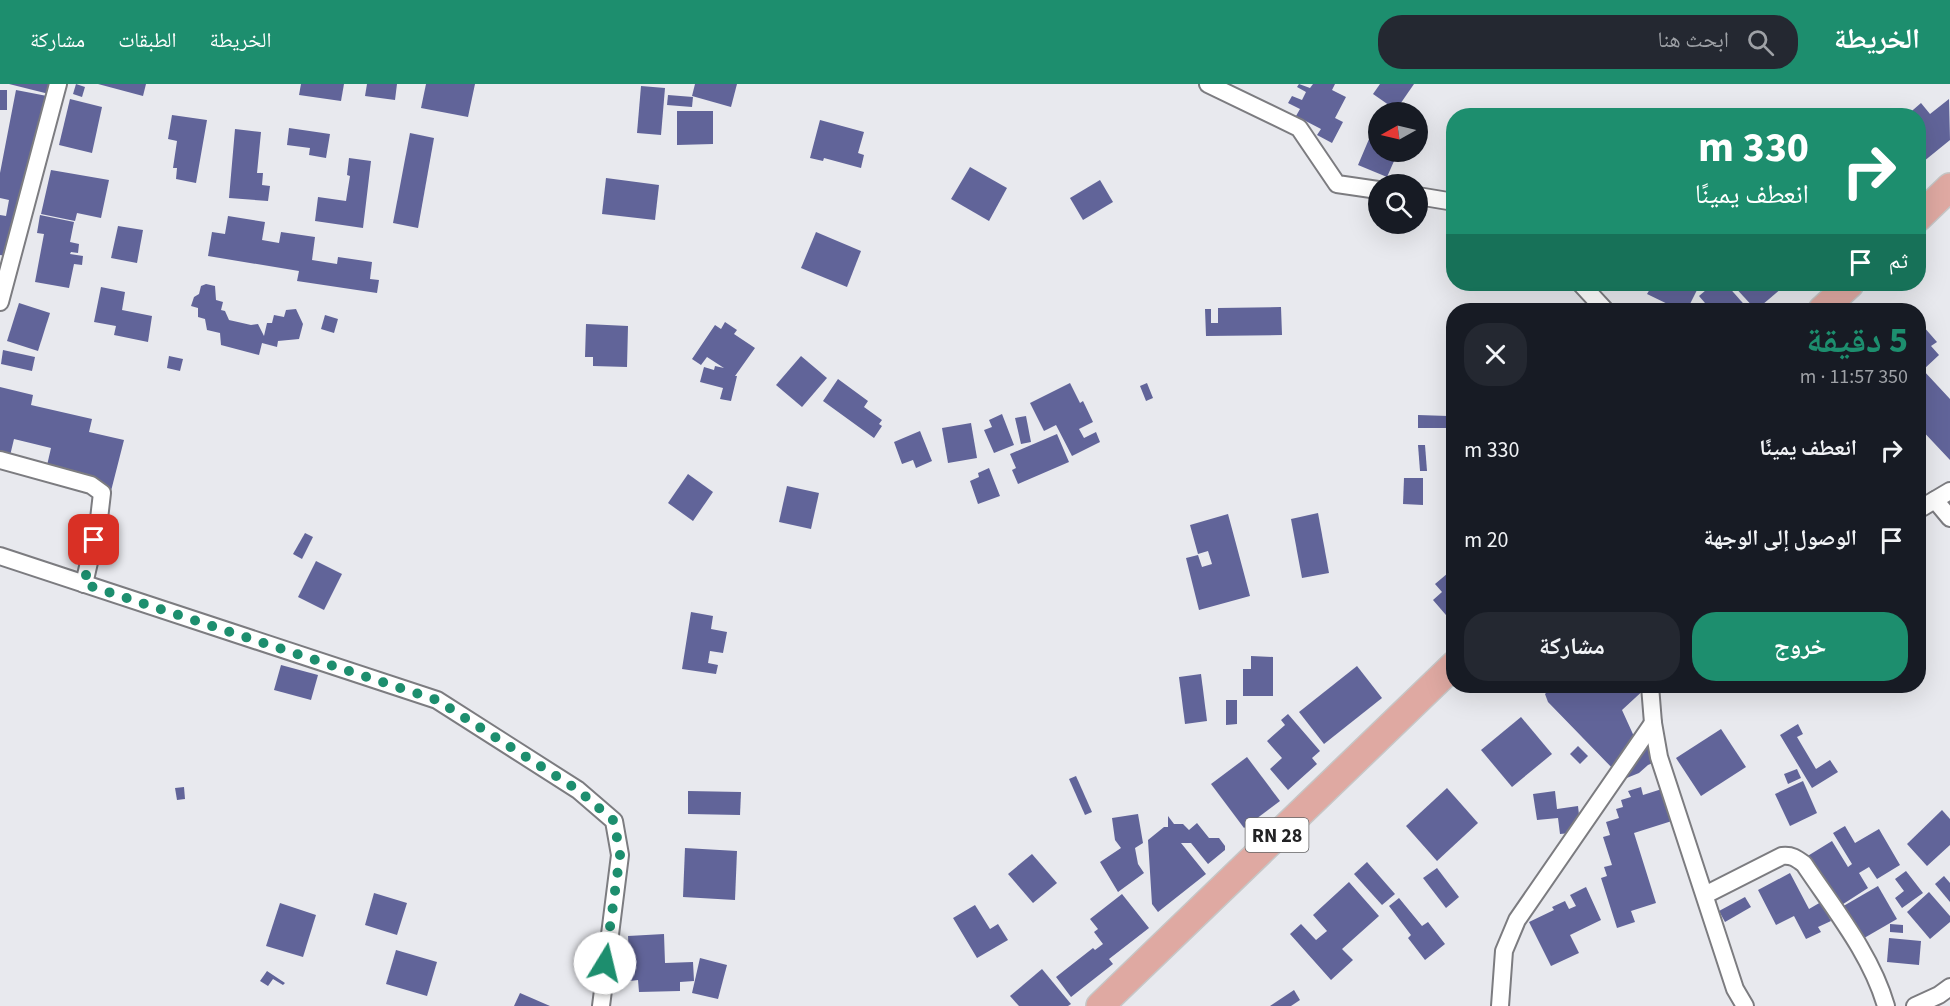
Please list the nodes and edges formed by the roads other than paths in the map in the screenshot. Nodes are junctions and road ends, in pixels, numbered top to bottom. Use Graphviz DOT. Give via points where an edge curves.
graph roads {
  1 [pos="58,84"];
  2 [pos="1208,84"];
  3 [pos="1950,187"];
  4 [pos="1368,189"];
  5 [pos="1428,198"];
  6 [pos="1446,201"];
  7 [pos="1926,210"];
  8 [pos="6,255"];
  9 [pos="1587,291"];
  10 [pos="1842,291"];
  11 [pos="0,302"];
  12 [pos="1599,303"];
  13 [pos="1829,303"];
  14 [pos="0,460"];
  15 [pos="1950,491"];
  16 [pos="1935,500"];
  17 [pos="1926,505"];
  18 [pos="1950,518"];
  19 [pos="0,556"];
  20 [pos="84,584"];
  21 [pos="1446,672"];
  22 [pos="1651,693"];
  23 [pos="1653,723"];
  24 [pos="1705,895"];
  25 [pos="1950,987"];
  26 [pos="601,1006"];
  27 [pos="1100,1006"];
  28 [pos="1500,1006"];
  29 [pos="1745,1006"];
  30 [pos="1886,1006"];
  31 [pos="1915,1006"];
  1 -- 8 [label="street"];
  2 -- 4 [label="street" via="1299,128 1337,184"];
  3 -- 7 [label="main road"];
  5 -- 6 [label="street"];
  8 -- 11 [label="street"];
  9 -- 12 [label="street"];
  10 -- 13 [label="main road"];
  14 -- 20 [label="street" via="91,485 102,494"];
  15 -- 16 [label="street"];
  16 -- 17 [label="street"];
  16 -- 18 [label="street"];
  19 -- 20 [label="street"];
  20 -- 26 [label="street" via="437,700 578,790 614,821 620,855"];
  21 -- 27 [label="main road, RN 28"];
  22 -- 23 [label="street"];
  23 -- 24 [label="street" via="1659,756"];
  23 -- 28 [label="street" via="1517,920 1504,951"];
  24 -- 29 [label="street" via="1735,989"];
  24 -- 30 [label="street" via="1782,856 1796,858 1804,864 1869,963"];
  25 -- 31 [label="street"];
}
